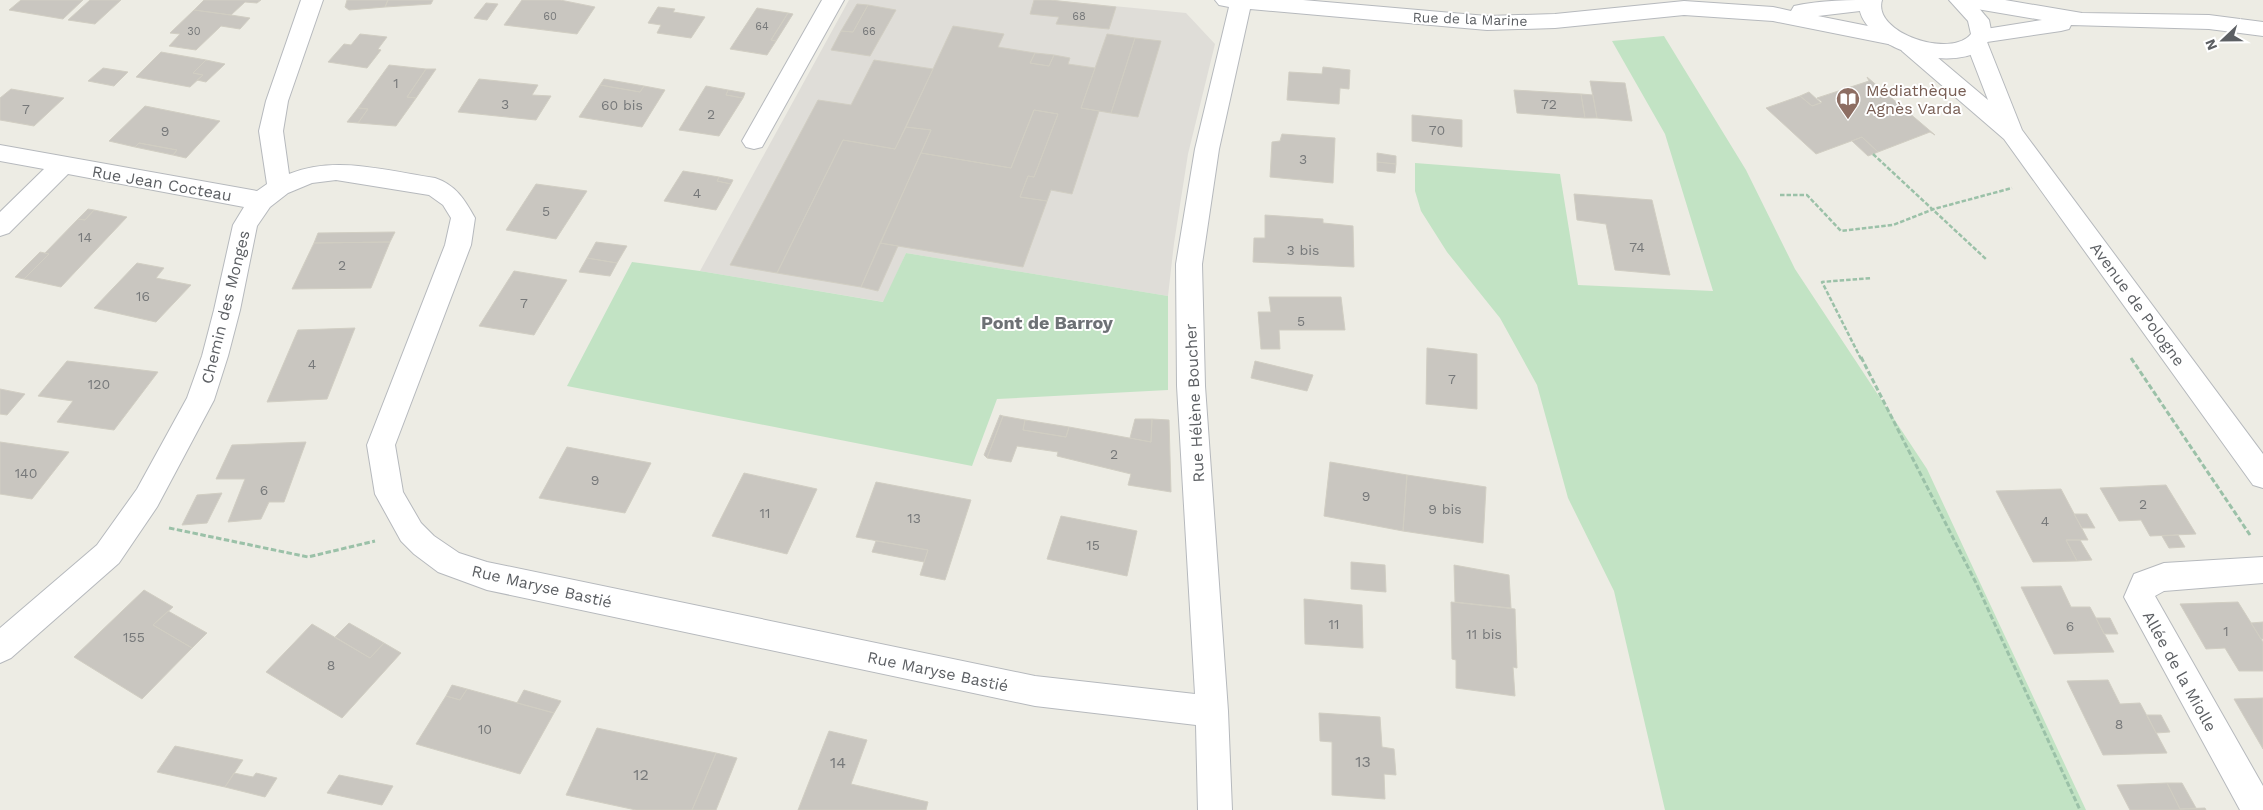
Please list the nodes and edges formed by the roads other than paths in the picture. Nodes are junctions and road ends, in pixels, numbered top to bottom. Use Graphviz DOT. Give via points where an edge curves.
graph roads {
  1 [pos="312,0"];
  2 [pos="833,0"];
  3 [pos="1960,0"];
  4 [pos="1965,0"];
  5 [pos="1233,1"];
  6 [pos="1870,2"];
  7 [pos="1773,14"];
  8 [pos="2082,20"];
  9 [pos="2263,29"];
  10 [pos="1979,40"];
  11 [pos="1902,42"];
  12 [pos="2012,133"];
  13 [pos="754,141"];
  14 [pos="0,154"];
  15 [pos="63,165"];
  16 [pos="270,194"];
  17 [pos="0,227"];
  18 [pos="2263,476"];
  19 [pos="2263,570"];
  20 [pos="0,648"];
  21 [pos="1212,712"];
  22 [pos="1215,810"];
  23 [pos="2258,810"];
  1 -- 16 [label="street" via="277,101 271,131"];
  2 -- 13 [label="street"];
  3 -- 10 [label="street, Avenue de Pologne" via="1982,24"];
  4 -- 8 [label="street"];
  5 -- 7 [label="street, Rue de la Marine" via="1487,23 1555,21 1684,8"];
  5 -- 21 [label="street, Rue Hélène Boucher" via="1189,264 1192,386"];
  6 -- 7 [label="street, Rue de la Marine"];
  6 -- 11 [label="street, Avenue de Pologne" via="1871,16 1879,27"];
  7 -- 11 [label="street, Rue de la Marine"];
  8 -- 9 [label="street" via="2209,22"];
  8 -- 10 [label="street, Rue de la Marine"];
  10 -- 11 [label="street, Rue de la Marine" via="1965,50 1949,53"];
  10 -- 12 [label="street, Avenue de Pologne"];
  11 -- 12 [label="street, Avenue de Pologne"];
  12 -- 18 [label="street, Avenue de Pologne"];
  14 -- 15 [label="street, Rue Jean Cocteau"];
  15 -- 16 [label="street, Rue Jean Cocteau"];
  15 -- 17 [label="street"];
  16 -- 20 [label="street, Chemin des Monges" via="245,225 227,310 200,400 147,498 108,554"];
  16 -- 21 [label="street, Rue Maryse Bastié" via="309,175 336,172 435,187 452,199 462,218 458,245 381,446 390,494 411,532 449,563 486,576 1035,691"];
  19 -- 23 [label="street, Allée de la Miolle" via="2164,577 2145,584 2139,597"];
  21 -- 22 [label="street, Rue Hélène Boucher"];
}
